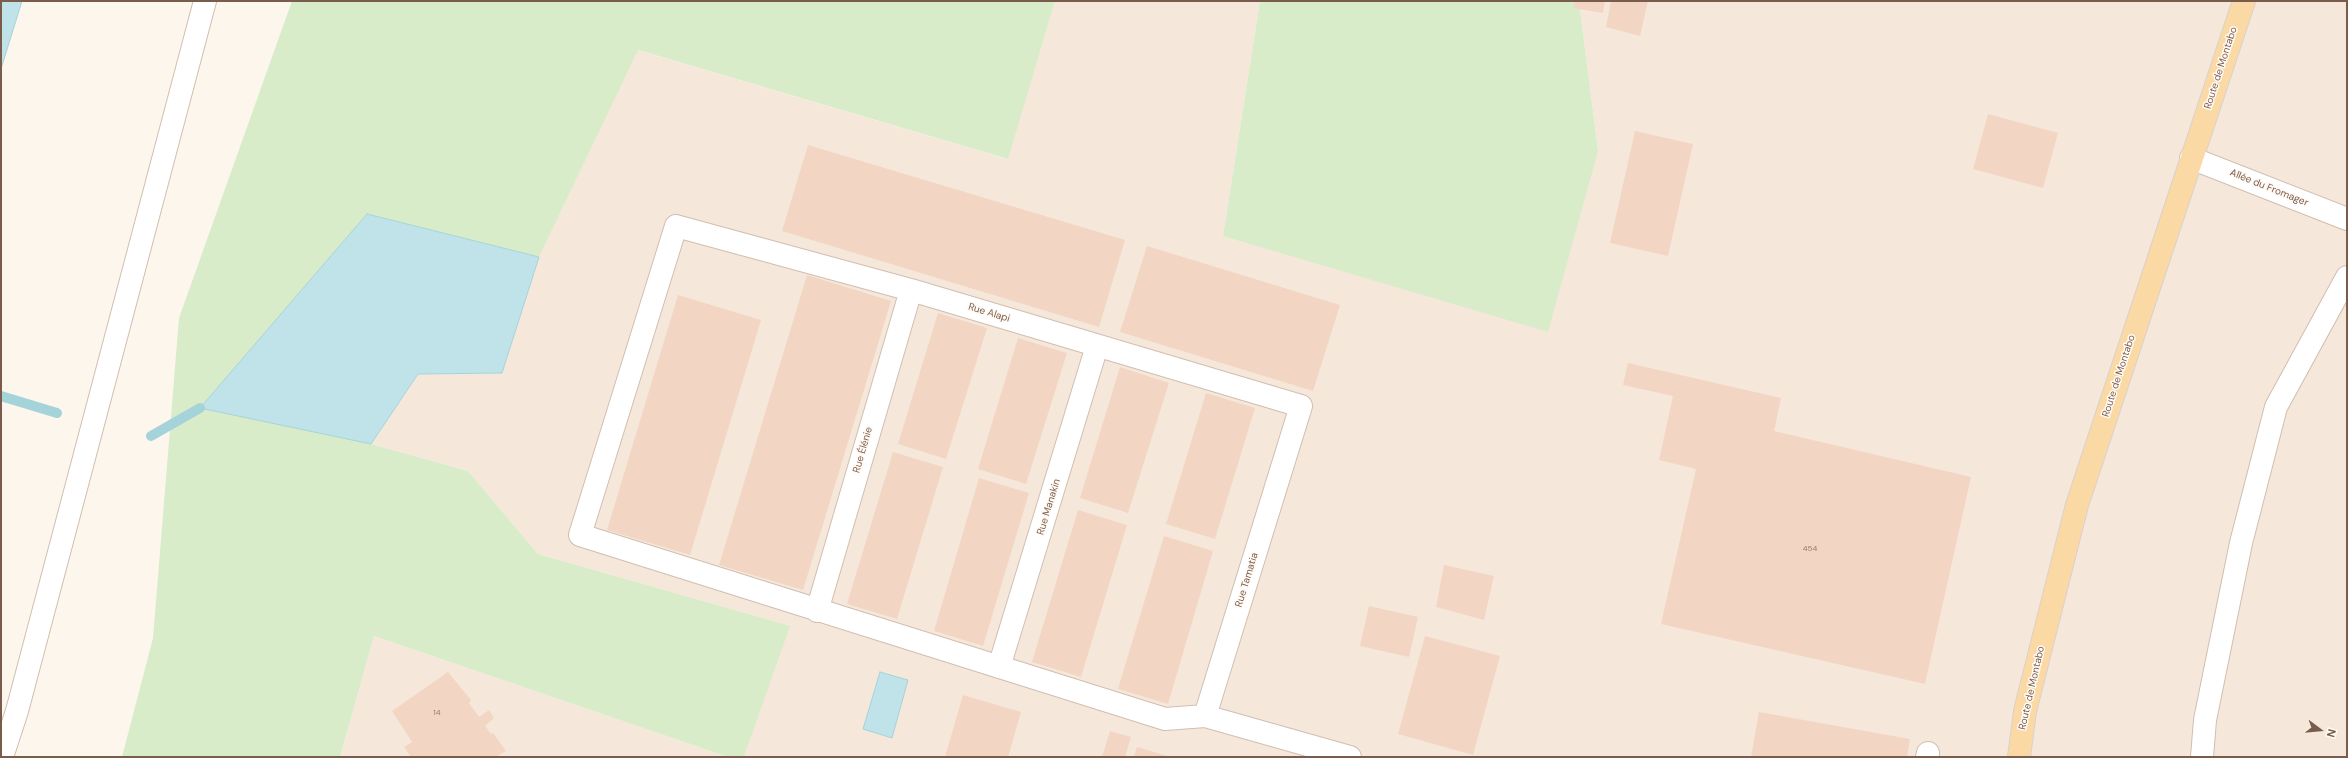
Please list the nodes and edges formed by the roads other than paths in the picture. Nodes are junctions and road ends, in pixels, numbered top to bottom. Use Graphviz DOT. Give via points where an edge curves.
graph roads {
  1 [pos="205,1"];
  2 [pos="2244,1"];
  3 [pos="2191,158"];
  4 [pos="2347,219"];
  5 [pos="2347,277"];
  6 [pos="911,290"];
  7 [pos="1097,346"];
  8 [pos="1301,406"];
  9 [pos="817,610"];
  10 [pos="999,667"];
  11 [pos="1205,716"];
  12 [pos="2,757"];
  13 [pos="1350,757"];
  14 [pos="2019,757"];
  15 [pos="2202,757"];
  1 -- 12 [label="street" via="17,711"];
  2 -- 3 [label="main road, Route de Montabo"];
  3 -- 4 [label="street, Allée du Fromager"];
  3 -- 14 [label="main road, Route de Montabo" via="2077,505 2025,711"];
  5 -- 15 [label="street" via="2276,407 2241,543 2205,720"];
  6 -- 7 [label="street, Rue Alapi"];
  6 -- 9 [label="street, Rue Élénie"];
  6 -- 9 [label="street, Rue Alapi" via="676,226 580,535"];
  7 -- 8 [label="street, Rue Alapi"];
  7 -- 10 [label="street, Rue Manakin"];
  8 -- 11 [label="street, Rue Tamatia"];
  9 -- 10 [label="street"];
  10 -- 11 [label="street" via="1165,719"];
  11 -- 13 [label="street"];
}
